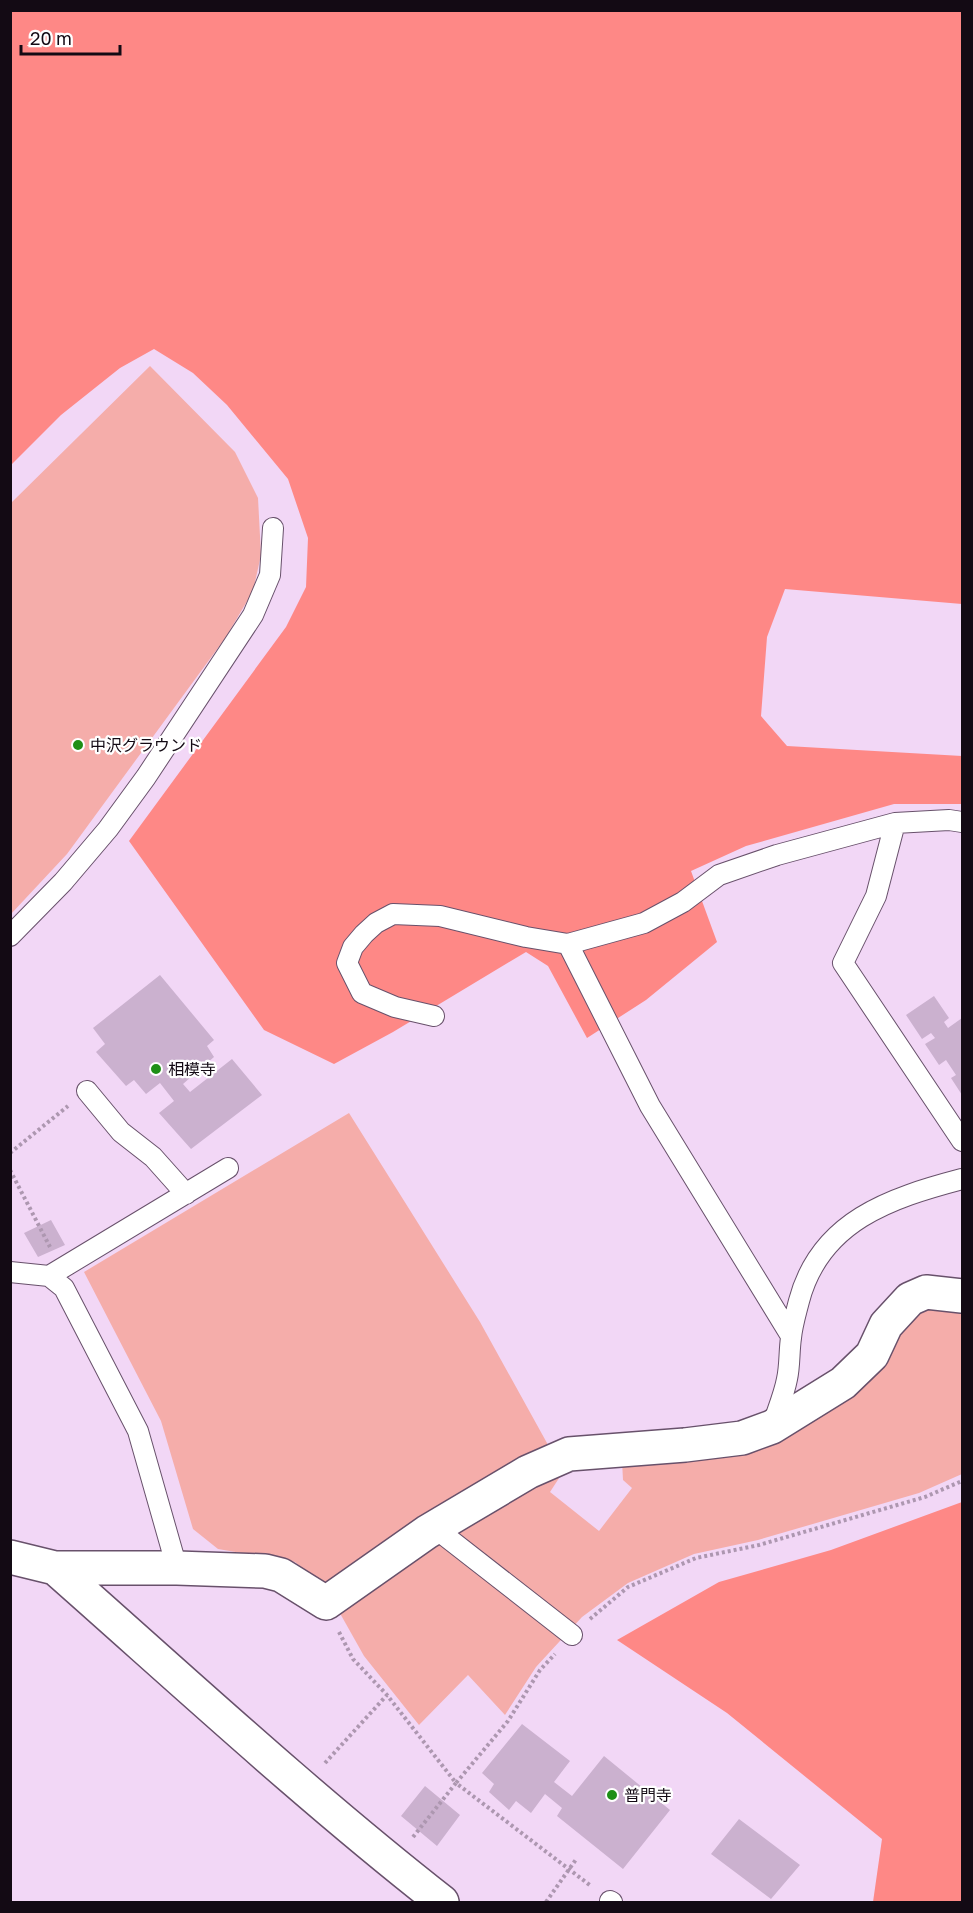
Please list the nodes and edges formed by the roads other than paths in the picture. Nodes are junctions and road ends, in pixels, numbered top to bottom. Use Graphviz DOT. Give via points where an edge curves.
graph roads {
  1 [pos="273,528"];
  2 [pos="963,822"];
  3 [pos="895,823"];
  4 [pos="10,936"];
  5 [pos="568,944"];
  6 [pos="434,1016"];
  7 [pos="87,1090"];
  8 [pos="963,1141"];
  9 [pos="228,1168"];
  10 [pos="963,1179"];
  11 [pos="186,1194"];
  12 [pos="10,1272"];
  13 [pos="49,1276"];
  14 [pos="963,1296"];
  15 [pos="791,1336"];
  16 [pos="772,1427"];
  17 [pos="435,1528"];
  18 [pos="10,1557"];
  19 [pos="55,1568"];
  20 [pos="177,1568"];
  21 [pos="572,1635"];
  22 [pos="442,1902"];
  1 -- 4 [label="lane" via="270,576 253,615 108,829"];
  2 -- 3 [label="lane"];
  3 -- 5 [label="lane" via="719,874 683,902 644,923"];
  3 -- 8 [label="lane" via="876,896 843,963"];
  5 -- 6 [label="lane" via="440,916 393,914 376,923 353,947 347,963 362,993 395,1007"];
  5 -- 15 [label="lane" via="650,1106"];
  7 -- 11 [label="lane" via="121,1132 158,1161"];
  9 -- 11 [label="lane"];
  10 -- 15 [label="lane" via="884,1204 839,1233 814,1264 799,1299"];
  11 -- 13 [label="lane"];
  12 -- 13 [label="lane"];
  13 -- 20 [label="lane" via="64,1288 138,1431"];
  14 -- 16 [label="street" via="926,1292 910,1299 886,1325 872,1355 843,1383"];
  15 -- 16 [label="lane" via="788,1378"];
  16 -- 17 [label="street" via="742,1438 569,1454 528,1472"];
  17 -- 20 [label="street" via="326,1603 289,1579 265,1571"];
  17 -- 21 [label="lane"];
  18 -- 19 [label="street"];
  19 -- 20 [label="street"];
  19 -- 22 [label="street" via="392,1863"];
}
